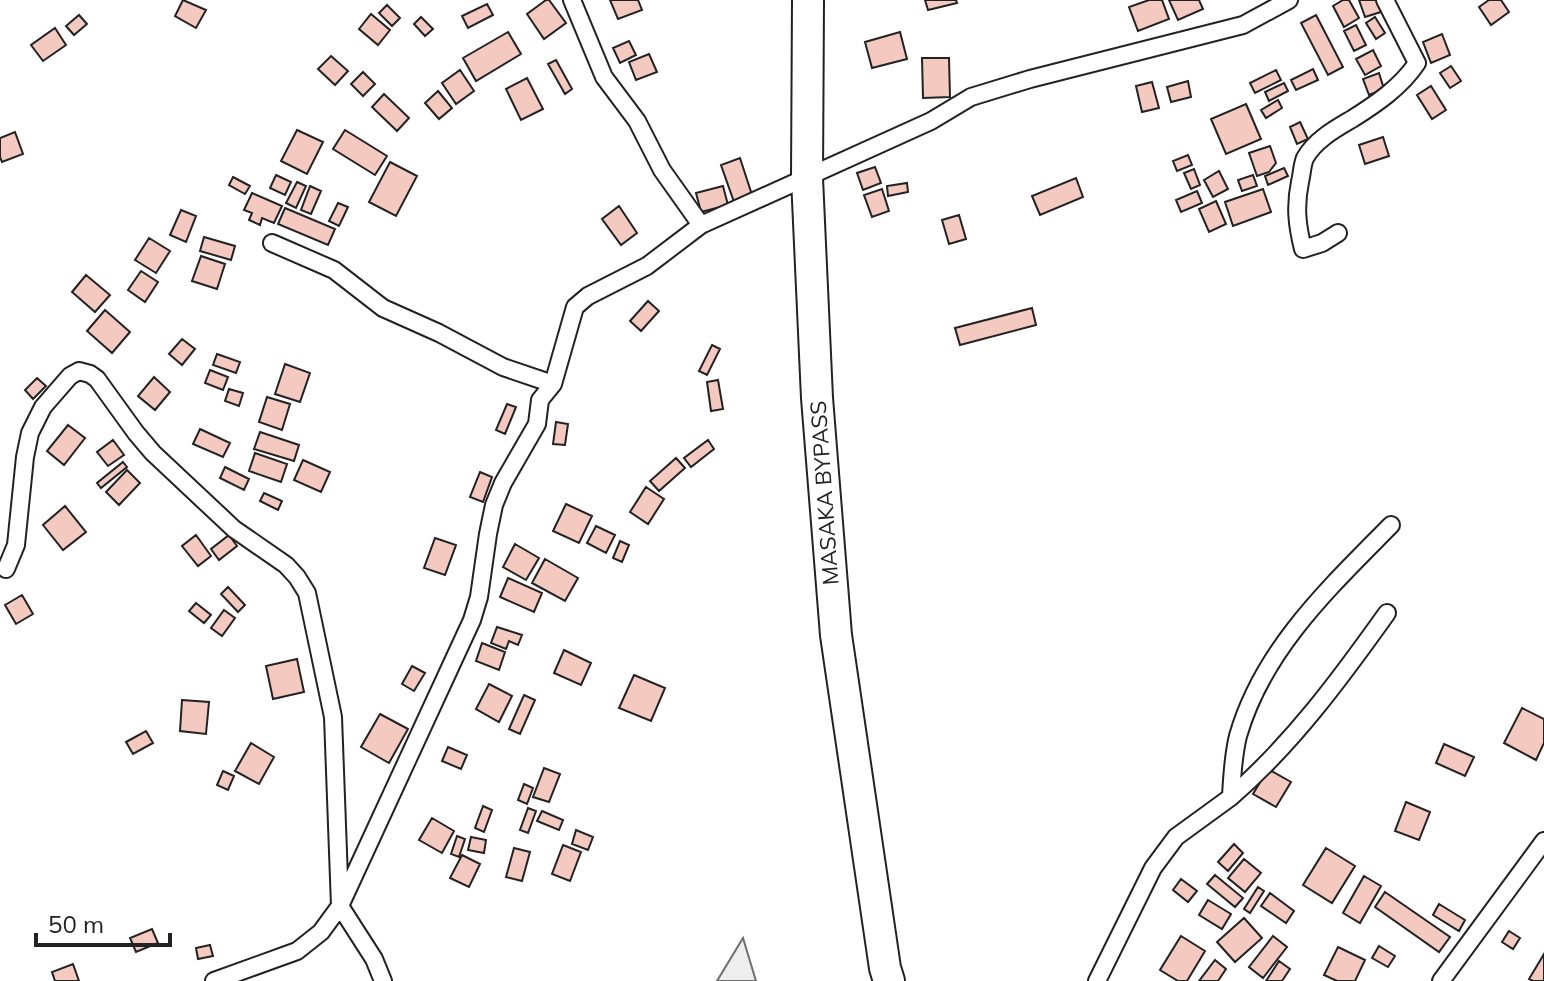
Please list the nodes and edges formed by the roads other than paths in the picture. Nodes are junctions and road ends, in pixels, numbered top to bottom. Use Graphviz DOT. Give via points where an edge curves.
graph roads {
  1 [pos="572,0"];
  2 [pos="808,0"];
  3 [pos="1289,0"];
  4 [pos="1385,0"];
  5 [pos="807,178"];
  6 [pos="701,225"];
  7 [pos="1338,233"];
  8 [pos="272,243"];
  9 [pos="553,384"];
  10 [pos="1391,525"];
  11 [pos="6,569"];
  12 [pos="1387,613"];
  13 [pos="1231,797"];
  14 [pos="1544,841"];
  15 [pos="340,906"];
  16 [pos="214,981"];
  17 [pos="383,981"];
  18 [pos="889,981"];
  19 [pos="1097,981"];
  20 [pos="1441,981"];
  1 -- 6 [label="street" via="604,77"];
  2 -- 5 [label="highway, MASAKA BYPASS"];
  3 -- 5 [label="street" via="1243,25 971,97"];
  4 -- 7 [label="street" via="1417,63 1383,98 1315,146 1304,160 1297,194 1303,249"];
  5 -- 6 [label="street"];
  5 -- 18 [label="highway, MASAKA BYPASS" via="836,635"];
  6 -- 9 [label="street" via="647,266 575,307"];
  8 -- 9 [label="street" via="334,270 383,308 503,367"];
  9 -- 15 [label="street" via="540,400 537,424 494,505 472,620"];
  10 -- 13 [label="street" via="1288,636 1256,691 1238,737"];
  11 -- 15 [label="street" via="16,545 30,433 43,407 70,376 79,371 90,374 153,453 234,529 286,565 307,593 333,717"];
  12 -- 13 [label="street" via="1297,730"];
  13 -- 19 [label="street" via="1176,837 1153,868"];
  14 -- 20 [label="street"];
  15 -- 16 [label="street" via="321,932 297,951"];
  15 -- 17 [label="street"];
}
